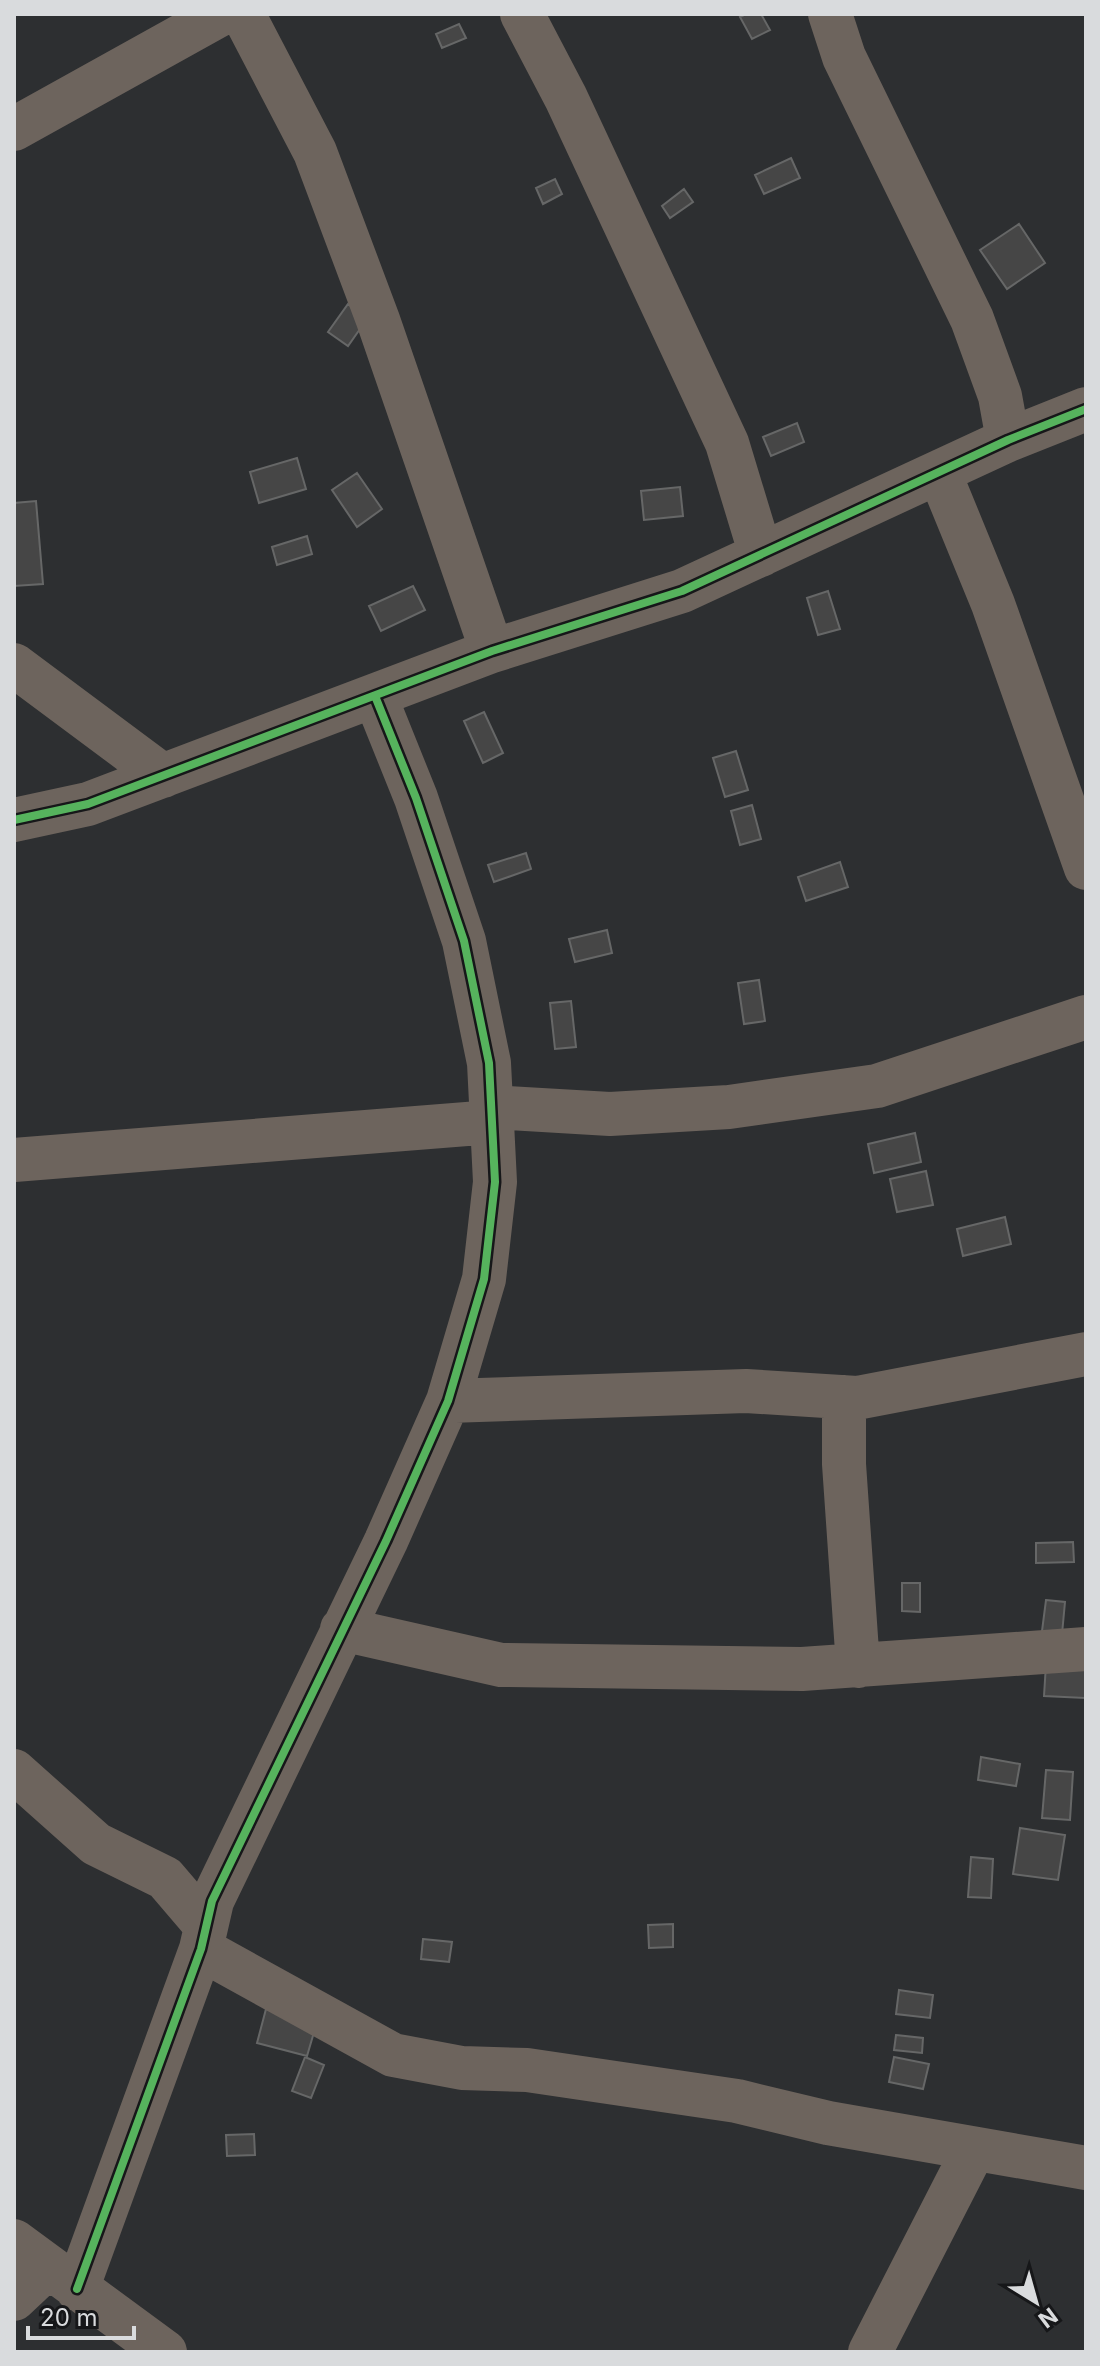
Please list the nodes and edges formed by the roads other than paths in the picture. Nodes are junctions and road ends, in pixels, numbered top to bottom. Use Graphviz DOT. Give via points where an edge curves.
graph roads {
  1 [pos="522,14"];
  2 [pos="830,14"];
  3 [pos="241,15"];
  4 [pos="14,129"];
  5 [pos="1086,409"];
  6 [pos="1008,440"];
  7 [pos="939,472"];
  8 [pos="761,555"];
  9 [pos="492,651"];
  10 [pos="14,665"];
  11 [pos="375,696"];
  12 [pos="163,776"];
  13 [pos="14,820"];
  14 [pos="1086,868"];
  15 [pos="1086,1017"];
  16 [pos="491,1114"];
  17 [pos="14,1160"];
  18 [pos="1086,1354"];
  19 [pos="844,1397"];
  20 [pos="448,1401"];
  21 [pos="342,1629"];
  22 [pos="1086,1649"];
  23 [pos="858,1666"];
  24 [pos="14,1771"];
  25 [pos="204,1937"];
  26 [pos="974,2149"];
  27 [pos="1086,2168"];
  28 [pos="14,2241"];
  29 [pos="63,2278"];
  30 [pos="14,2299"];
  31 [pos="165,2352"];
  32 [pos="870,2352"];
  1 -- 8 [label="street" via="727,443"];
  2 -- 6 [label="street" via="844,57 972,319 1000,396"];
  3 -- 4 [label="street"];
  3 -- 9 [label="street" via="315,152"];
  5 -- 6 [label="street"];
  6 -- 7 [label="street"];
  7 -- 8 [label="street"];
  7 -- 14 [label="street" via="993,604"];
  8 -- 9 [label="street" via="682,591"];
  9 -- 11 [label="street"];
  10 -- 12 [label="street"];
  11 -- 12 [label="street"];
  11 -- 16 [label="street" via="464,941 489,1063"];
  12 -- 13 [label="street" via="88,804"];
  15 -- 16 [label="street" via="877,1086 729,1107"];
  16 -- 17 [label="street"];
  16 -- 20 [label="street" via="495,1182 484,1279"];
  18 -- 19 [label="street"];
  19 -- 20 [label="street" via="746,1391"];
  19 -- 23 [label="street"];
  20 -- 21 [label="street"];
  21 -- 23 [label="street" via="501,1665"];
  21 -- 25 [label="street" via="212,1901"];
  22 -- 23 [label="street"];
  24 -- 25 [label="street" via="96,1844 165,1878"];
  25 -- 26 [label="street" via="393,2055 706,2096"];
  25 -- 29 [label="street"];
  26 -- 27 [label="street"];
  26 -- 32 [label="street"];
  28 -- 29 [label="street"];
  29 -- 30 [label="street"];
  29 -- 31 [label="street"];
}
